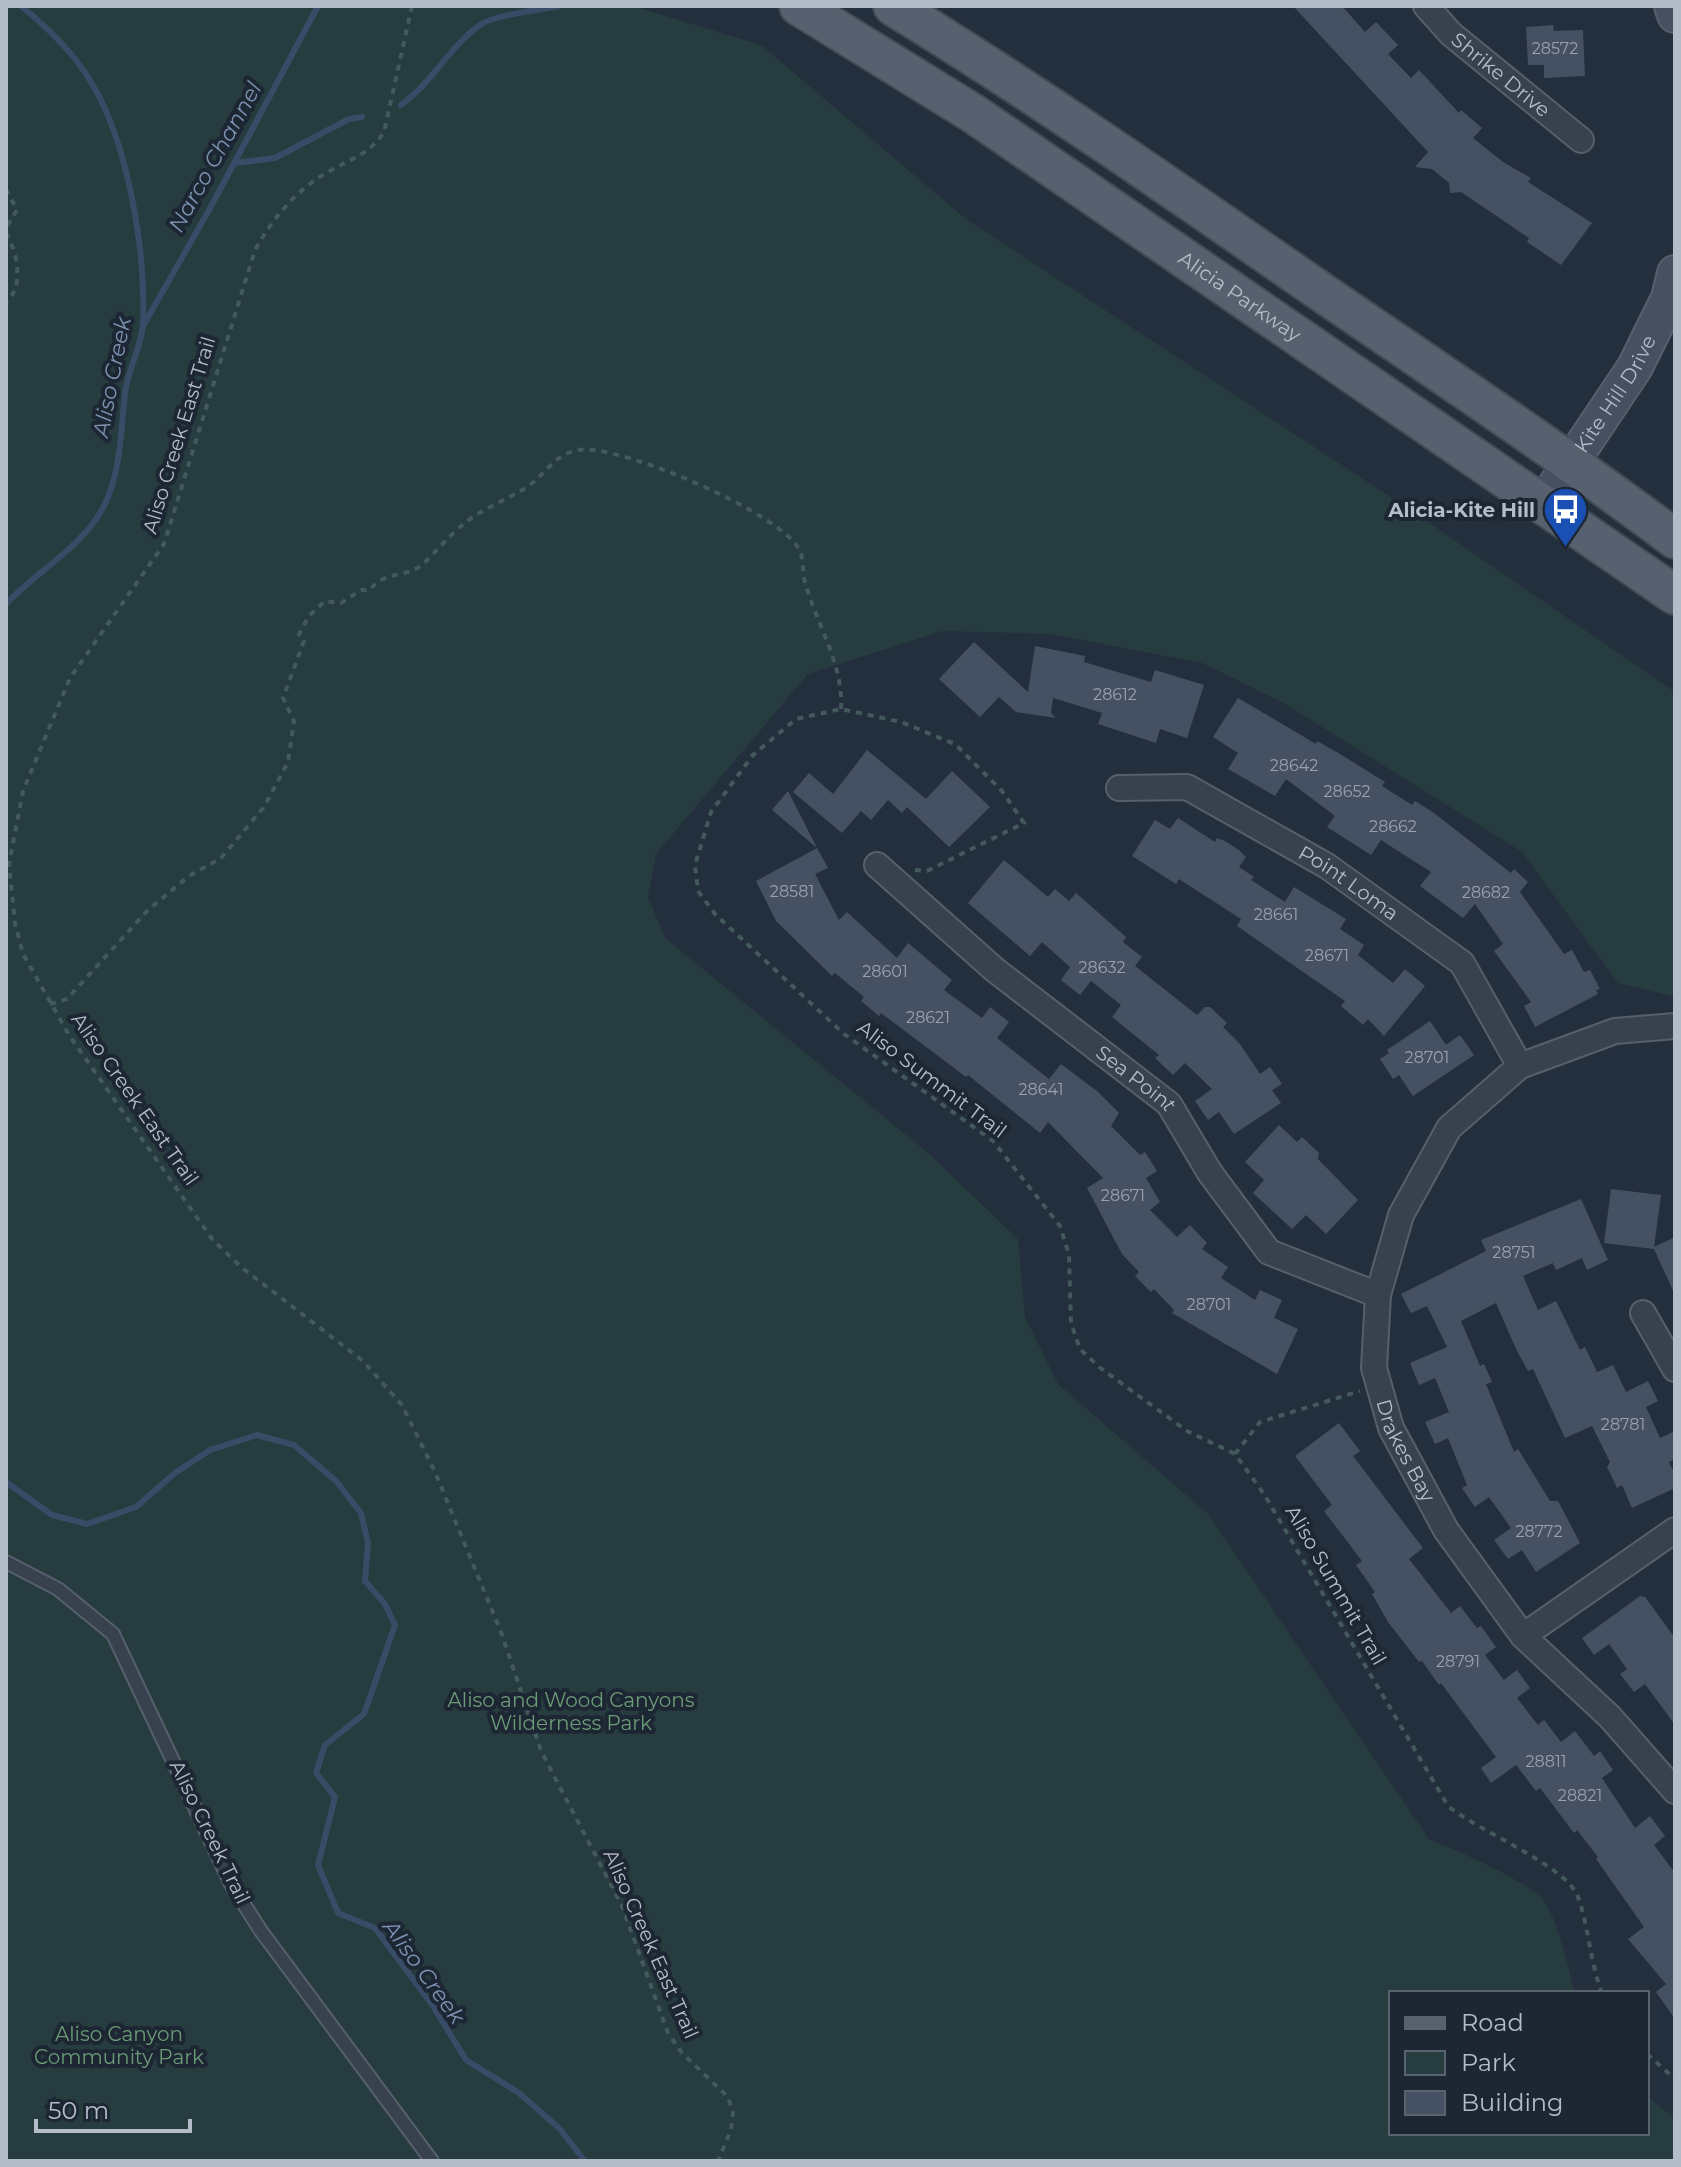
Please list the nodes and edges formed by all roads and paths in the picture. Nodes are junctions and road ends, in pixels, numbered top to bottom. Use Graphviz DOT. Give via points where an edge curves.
graph roads {
  1 [pos="412,6"];
  2 [pos="799,6"];
  3 [pos="893,6"];
  4 [pos="1426,6"];
  5 [pos="1672,6"];
  6 [pos="1675,15"];
  7 [pos="1581,140"];
  8 [pos="6,189"];
  9 [pos="6,231"];
  10 [pos="1675,273"];
  11 [pos="6,302"];
  12 [pos="1570,462"];
  13 [pos="1542,506"];
  14 [pos="1675,539"];
  15 [pos="1675,595"];
  16 [pos="841,709"];
  17 [pos="1119,788"];
  18 [pos="877,865"];
  19 [pos="50,1004"];
  20 [pos="1675,1026"];
  21 [pos="1520,1066"];
  22 [pos="1378,1295"];
  23 [pos="1643,1313"];
  24 [pos="1675,1369"];
  25 [pos="1379,1386"];
  26 [pos="1235,1454"];
  27 [pos="1675,1530"];
  28 [pos="6,1562"];
  29 [pos="1523,1636"];
  30 [pos="1675,1791"];
  31 [pos="1601,1991"];
  32 [pos="1649,2056"];
  33 [pos="1675,2079"];
  34 [pos="432,2161"];
  35 [pos="718,2161"];
  1 -- 19 [label="path, Aliso Creek East Trail" via="384,132 371,149 311,183 266,231 243,282 164,544 70,678 28,778 14,825 10,893 23,954"];
  2 -- 13 [label="main road, Alicia Parkway" via="974,114"];
  3 -- 12 [label="main road" via="1002,73"];
  4 -- 7 [label="street, Shrike Drive" via="1451,34"];
  5 -- 6 [label="street"];
  8 -- 9 [label="path" via="17,210"];
  9 -- 11 [label="path" via="14,246 17,278 15,292"];
  10 -- 12 [label="street, Kite Hill Drive" via="1669,298 1635,367"];
  12 -- 13 [label="street, Kite Hill Drive"];
  12 -- 14 [label="main road"];
  13 -- 15 [label="main road, Alicia Parkway"];
  16 -- 18 [label="path, Aliso Summit Trail" via="901,722 955,744 1002,791 1024,823 927,871"];
  16 -- 19 [label="path" via="843,690 805,583 800,550 764,518 650,463 580,449 555,459 531,484 474,516 421,566 378,580 370,590 341,603 325,601 309,616 299,634 304,641 283,698 294,721 288,762 264,807 221,858 168,893 67,999"];
  16 -- 26 [label="path, Aliso Summit Trail" via="796,719 753,755 711,812 695,865 698,891 715,914 844,1034 993,1141 1060,1226 1069,1255 1071,1323 1080,1349 1187,1431"];
  17 -- 21 [label="street, Point Loma" via="1187,787 1327,866 1462,963"];
  18 -- 22 [label="street, Sea Point" via="995,970 1169,1104 1210,1173 1269,1252"];
  19 -- 35 [label="path, Aliso Creek East Trail" via="222,1251 363,1361 402,1405 501,1632 541,1751 622,1906 668,2033 728,2097 731,2130"];
  20 -- 21 [label="street" via="1615,1031"];
  21 -- 22 [label="street, Drakes Bay" via="1449,1128 1401,1215"];
  22 -- 25 [label="street, Drakes Bay" via="1374,1368"];
  23 -- 24 [label="street"];
  25 -- 26 [label="path" via="1260,1422"];
  25 -- 29 [label="street, Drakes Bay" via="1391,1428 1446,1530"];
  26 -- 31 [label="path, Aliso Summit Trail" via="1264,1494 1448,1806 1470,1824 1544,1863 1577,1895"];
  27 -- 29 [label="street"];
  28 -- 34 [label="lane, Aliso Creek Trail" via="58,1589 113,1634 231,1884"];
  29 -- 30 [label="street, Drakes Bay" via="1610,1717"];
  32 -- 33 [label="path"];
}
